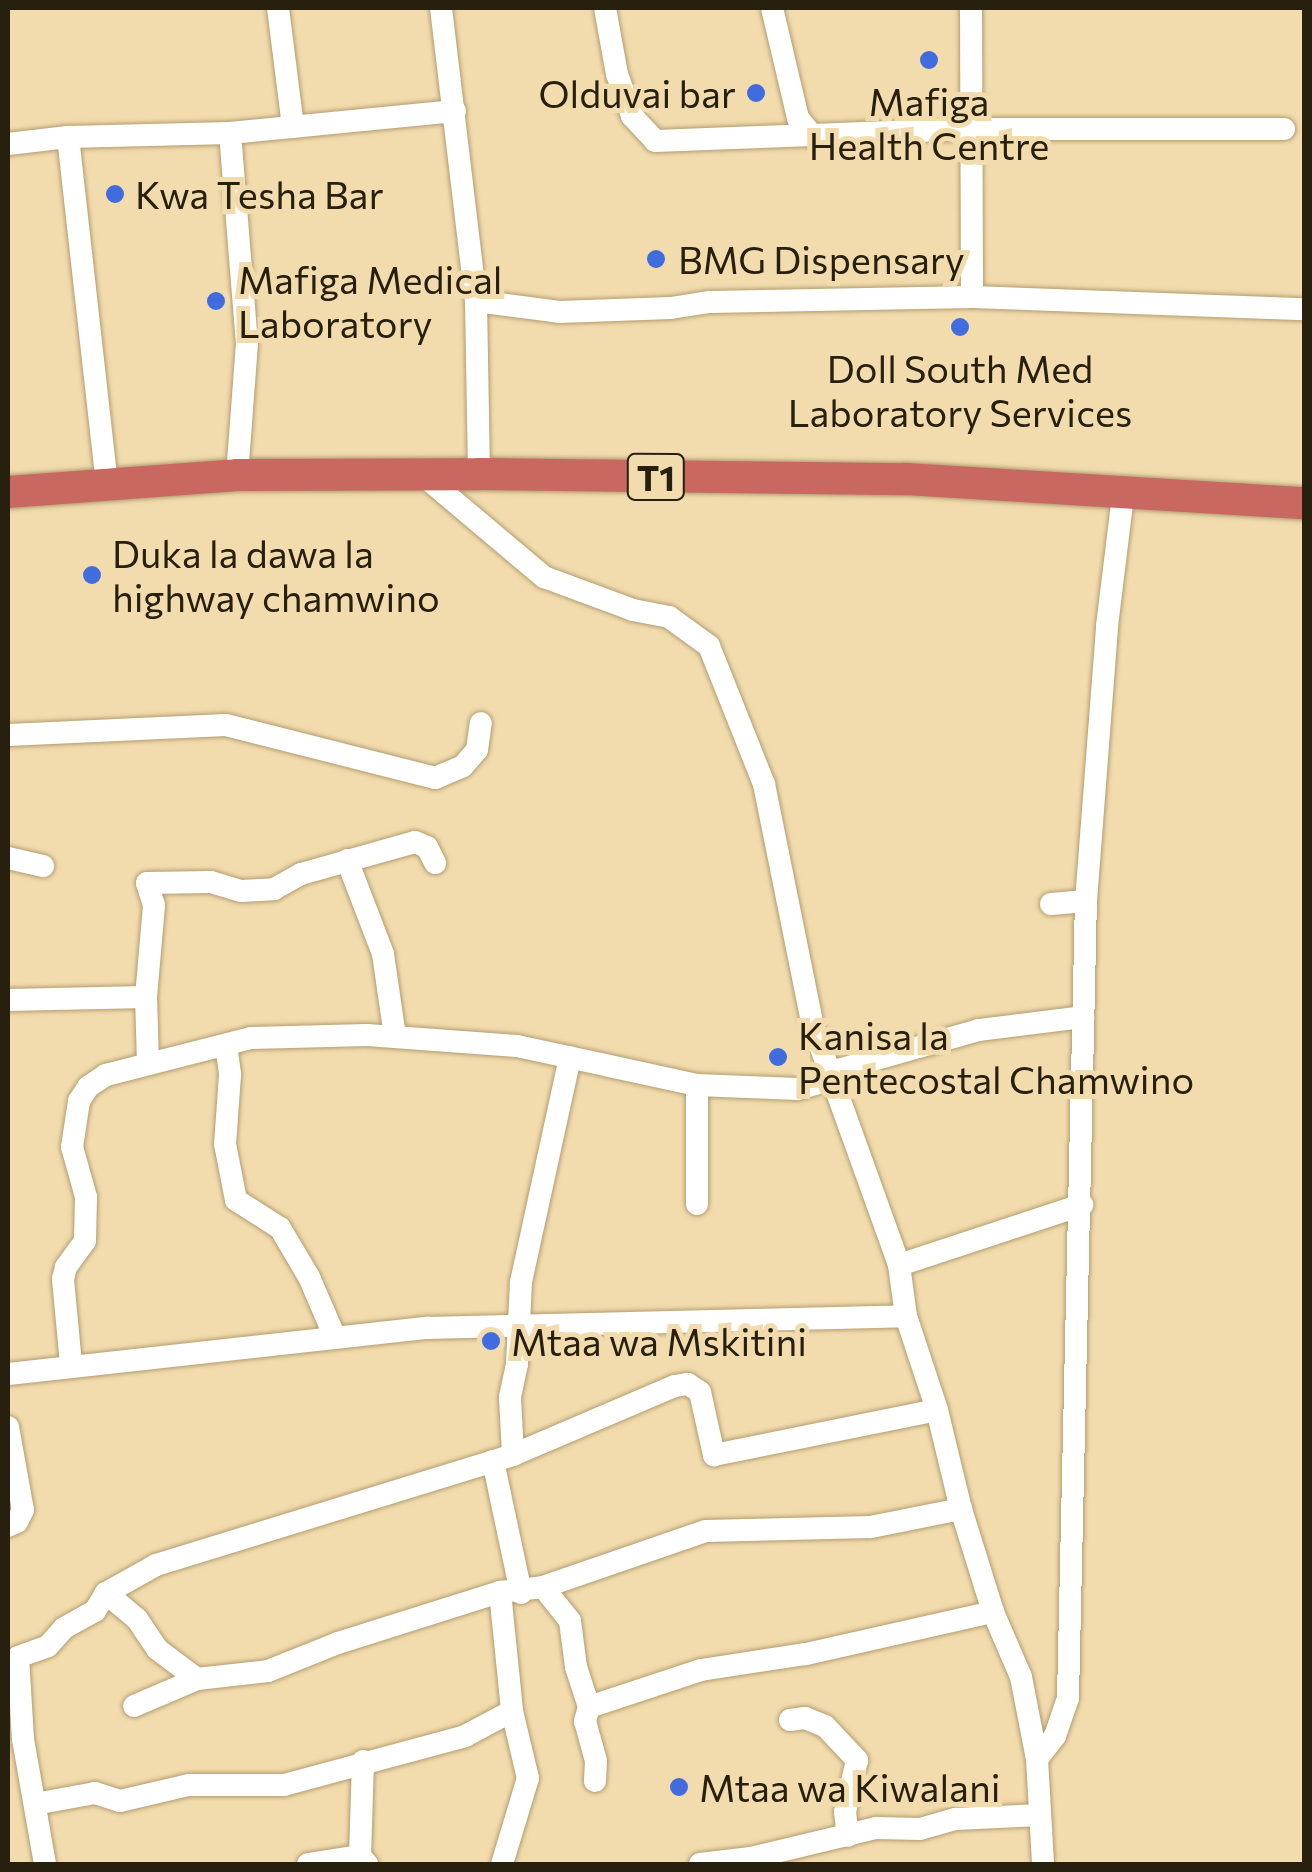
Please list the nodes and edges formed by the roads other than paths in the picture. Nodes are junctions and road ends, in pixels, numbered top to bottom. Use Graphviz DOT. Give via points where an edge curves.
graph roads {
  1 [pos="278,8"];
  2 [pos="442,8"];
  3 [pos="605,8"];
  4 [pos="772,8"];
  5 [pos="971,8"];
  6 [pos="455,111"];
  7 [pos="294,128"];
  8 [pos="969,129"];
  9 [pos="1284,130"];
  10 [pos="230,133"];
  11 [pos="68,137"];
  12 [pos="814,138"];
  13 [pos="8,144"];
  14 [pos="972,296"];
  15 [pos="476,301"];
  16 [pos="1304,310"];
  17 [pos="237,474"];
  18 [pos="479,474"];
  19 [pos="424,476"];
  20 [pos="107,485"];
  21 [pos="1124,488"];
  22 [pos="8,492"];
  23 [pos="1304,503"];
  24 [pos="481,723"];
  25 [pos="8,736"];
  26 [pos="8,858"];
  27 [pos="346,860"];
  28 [pos="435,863"];
  29 [pos="43,866"];
  30 [pos="1086,901"];
  31 [pos="1051,904"];
  32 [pos="146,997"];
  33 [pos="8,1000"];
  34 [pos="1082,1018"];
  35 [pos="395,1036"];
  36 [pos="226,1045"];
  37 [pos="570,1057"];
  38 [pos="148,1064"];
  39 [pos="827,1073"];
  40 [pos="697,1086"];
  41 [pos="697,1204"];
  42 [pos="1082,1205"];
  43 [pos="899,1265"];
  44 [pos="906,1316"];
  45 [pos="518,1327"];
  46 [pos="334,1335"];
  47 [pos="71,1364"];
  48 [pos="8,1374"];
  49 [pos="937,1410"];
  50 [pos="8,1427"];
  51 [pos="503,1458"];
  52 [pos="961,1510"];
  53 [pos="8,1526"];
  54 [pos="521,1591"];
  55 [pos="106,1593"];
  56 [pos="994,1612"];
  57 [pos="13,1650"];
  58 [pos="197,1679"];
  59 [pos="134,1706"];
  60 [pos="589,1707"];
  61 [pos="512,1711"];
  62 [pos="790,1720"];
  63 [pos="15,1740"];
  64 [pos="1037,1759"];
  65 [pos="364,1761"];
  66 [pos="594,1782"];
  67 [pos="35,1804"];
  68 [pos="1040,1815"];
  69 [pos="848,1836"];
  70 [pos="363,1860"];
  71 [pos="753,1861"];
  72 [pos="45,1864"];
  73 [pos="308,1864"];
  74 [pos="502,1864"];
  75 [pos="700,1864"];
  76 [pos="1043,1864"];
  1 -- 7 [label="street"];
  2 -- 6 [label="street"];
  3 -- 12 [label="street" via="632,116 656,141"];
  4 -- 12 [label="street" via="798,118"];
  5 -- 8 [label="street"];
  6 -- 7 [label="street"];
  6 -- 15 [label="street"];
  7 -- 10 [label="street"];
  8 -- 9 [label="street"];
  8 -- 12 [label="street"];
  8 -- 14 [label="street"];
  10 -- 11 [label="street"];
  10 -- 17 [label="street" via="247,343"];
  11 -- 13 [label="street"];
  11 -- 20 [label="street"];
  14 -- 15 [label="street" via="559,312"];
  14 -- 16 [label="street"];
  15 -- 18 [label="street"];
  17 -- 19 [label="highway, T1"];
  17 -- 20 [label="highway, T1"];
  18 -- 19 [label="highway, T1"];
  18 -- 21 [label="highway, T1" via="906,478"];
  19 -- 39 [label="street" via="544,577 668,617 708,646 764,784"];
  20 -- 22 [label="highway, T1"];
  21 -- 23 [label="highway, T1"];
  21 -- 30 [label="street"];
  24 -- 25 [label="street" via="478,750 463,766 435,778 226,725"];
  26 -- 29 [label="street"];
  27 -- 28 [label="street" via="415,842"];
  27 -- 32 [label="street" via="274,889 146,883 154,905"];
  27 -- 35 [label="street" via="384,954"];
  30 -- 31 [label="street"];
  30 -- 34 [label="street"];
  32 -- 33 [label="street"];
  32 -- 38 [label="street"];
  34 -- 39 [label="street" via="978,1030"];
  34 -- 42 [label="street"];
  35 -- 36 [label="street" via="268,1037"];
  35 -- 37 [label="street"];
  36 -- 38 [label="street"];
  36 -- 46 [label="street" via="225,1144 236,1200 280,1228"];
  37 -- 40 [label="street"];
  37 -- 45 [label="street" via="521,1282"];
  38 -- 47 [label="street" via="106,1075 79,1101 72,1146 86,1197 85,1241 63,1279"];
  39 -- 40 [label="street" via="798,1089"];
  39 -- 43 [label="street"];
  40 -- 41 [label="street"];
  42 -- 43 [label="street"];
  42 -- 64 [label="street" via="1068,1698 1055,1736"];
  43 -- 44 [label="street"];
  44 -- 45 [label="street"];
  44 -- 49 [label="street"];
  45 -- 46 [label="street"];
  45 -- 51 [label="street"];
  46 -- 47 [label="street" via="215,1354"];
  47 -- 48 [label="street"];
  49 -- 51 [label="street" via="714,1454 700,1392 688,1384"];
  49 -- 52 [label="street"];
  50 -- 53 [label="street" via="23,1510"];
  51 -- 54 [label="street"];
  51 -- 55 [label="street" via="156,1565"];
  52 -- 54 [label="street" via="871,1527 706,1532"];
  52 -- 56 [label="street"];
  54 -- 58 [label="street" via="338,1643 268,1671"];
  54 -- 60 [label="street" via="570,1621"];
  54 -- 61 [label="street"];
  55 -- 57 [label="street" via="95,1611 48,1646"];
  55 -- 58 [label="street" via="137,1618 157,1650"];
  56 -- 60 [label="street" via="702,1670"];
  56 -- 64 [label="street" via="1021,1677"];
  57 -- 63 [label="street"];
  58 -- 59 [label="street"];
  60 -- 66 [label="street"];
  61 -- 65 [label="street" via="465,1736"];
  61 -- 74 [label="street" via="528,1778"];
  62 -- 69 [label="street" via="825,1726 857,1760 846,1807"];
  63 -- 67 [label="street"];
  64 -- 68 [label="street"];
  65 -- 67 [label="street" via="284,1784 189,1784 120,1801 95,1793"];
  65 -- 70 [label="street"];
  67 -- 72 [label="street"];
  68 -- 69 [label="street"];
  68 -- 76 [label="street"];
  69 -- 71 [label="street"];
  70 -- 73 [label="street"];
  71 -- 75 [label="street"];
}
